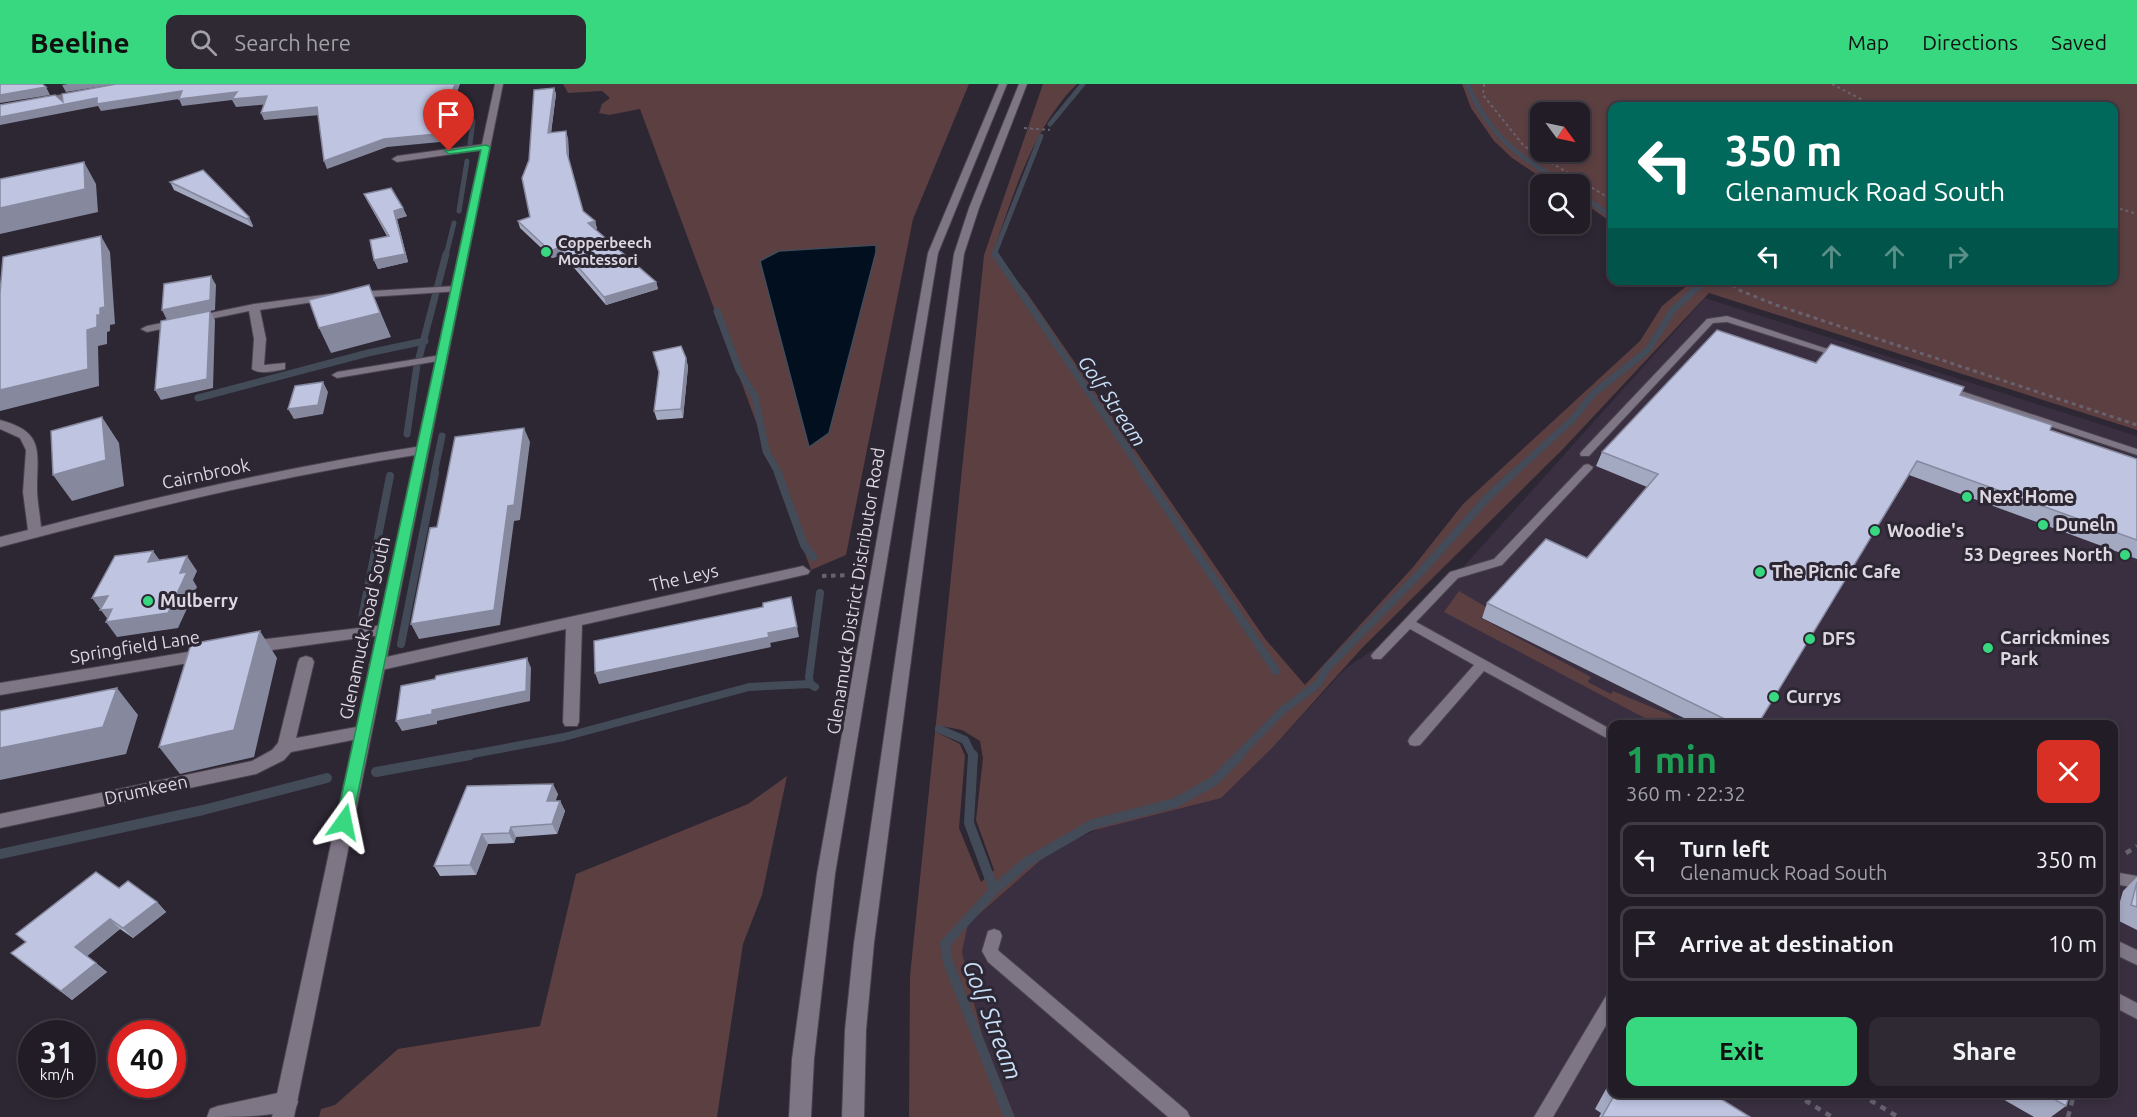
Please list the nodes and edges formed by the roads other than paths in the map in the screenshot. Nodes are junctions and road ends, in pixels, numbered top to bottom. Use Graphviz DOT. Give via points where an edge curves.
graph roads {
  1 [pos="499,84"];
  2 [pos="1003,84"];
  3 [pos="1023,84"];
  4 [pos="91,92"];
  5 [pos="0,108"];
  6 [pos="486,147"];
  7 [pos="397,159"];
  8 [pos="450,290"];
  9 [pos="254,307"];
  10 [pos="147,329"];
  11 [pos="441,358"];
  12 [pos="1856,360"];
  13 [pos="281,366"];
  14 [pos="337,375"];
  15 [pos="1935,386"];
  16 [pos="0,424"];
  17 [pos="422,450"];
  18 [pos="2137,452"];
  19 [pos="1585,454"];
  20 [pos="1588,467"];
  21 [pos="35,532"];
  22 [pos="0,542"];
  23 [pos="803,571"];
  24 [pos="574,622"];
  25 [pos="1410,624"];
  26 [pos="384,630"];
  27 [pos="1377,656"];
  28 [pos="306,662"];
  29 [pos="377,665"];
  30 [pos="1481,665"];
  31 [pos="0,689"];
  32 [pos="571,722"];
  33 [pos="362,732"];
  34 [pos="1608,734"];
  35 [pos="1415,741"];
  36 [pos="286,746"];
  37 [pos="0,821"];
  38 [pos="2118,879"];
  39 [pos="2137,882"];
  40 [pos="994,936"];
  41 [pos="2118,948"];
  42 [pos="2137,958"];
  43 [pos="2118,1001"];
  44 [pos="1608,1008"];
  45 [pos="2137,1011"];
  46 [pos="285,1109"];
  47 [pos="218,1117"];
  48 [pos="801,1117"];
  49 [pos="853,1117"];
  50 [pos="1181,1117"];
  51 [pos="1543,1117"];
  1 -- 6 [label="street, Glenamuck Road South"];
  2 -- 48 [label="street, Glenamuck District Distributor Road" via="933,253 816,950 803,1059"];
  3 -- 49 [label="street" via="959,254 871,877 852,1052"];
  4 -- 5 [label="street" via="54,94"];
  6 -- 7 [label="street"];
  6 -- 8 [label="street, Glenamuck Road South"];
  8 -- 9 [label="street" via="333,296"];
  8 -- 11 [label="street, Glenamuck Road South"];
  9 -- 10 [label="street"];
  9 -- 13 [label="street" via="260,339 258,369"];
  11 -- 14 [label="lane"];
  11 -- 17 [label="street, Glenamuck Road South"];
  12 -- 19 [label="lane" via="1727,319 1710,321"];
  15 -- 18 [label="lane"];
  16 -- 21 [label="street" via="25,436 32,450 30,492"];
  17 -- 21 [label="street, Cairnbrook" via="106,513"];
  17 -- 26 [label="street, Glenamuck Road South"];
  20 -- 25 [label="lane" via="1498,562 1454,575"];
  21 -- 22 [label="street, Cairnbrook"];
  23 -- 24 [label="street, The Leys"];
  24 -- 29 [label="street, The Leys"];
  24 -- 32 [label="street"];
  25 -- 27 [label="lane"];
  25 -- 30 [label="lane"];
  26 -- 29 [label="street, Glenamuck Road South"];
  26 -- 31 [label="street, Springfield Lane" via="226,651"];
  28 -- 36 [label="street"];
  29 -- 33 [label="street, Glenamuck Road South"];
  30 -- 34 [label="lane"];
  30 -- 35 [label="lane"];
  33 -- 36 [label="street, Drumkeen"];
  33 -- 46 [label="street, Glenamuck Road South"];
  36 -- 37 [label="street, Drumkeen" via="256,767"];
  38 -- 39 [label="lane"];
  40 -- 50 [label="lane" via="990,951 994,957"];
  41 -- 42 [label="lane"];
  43 -- 45 [label="lane"];
  44 -- 51 [label="lane"];
  46 -- 47 [label="street"];
}
